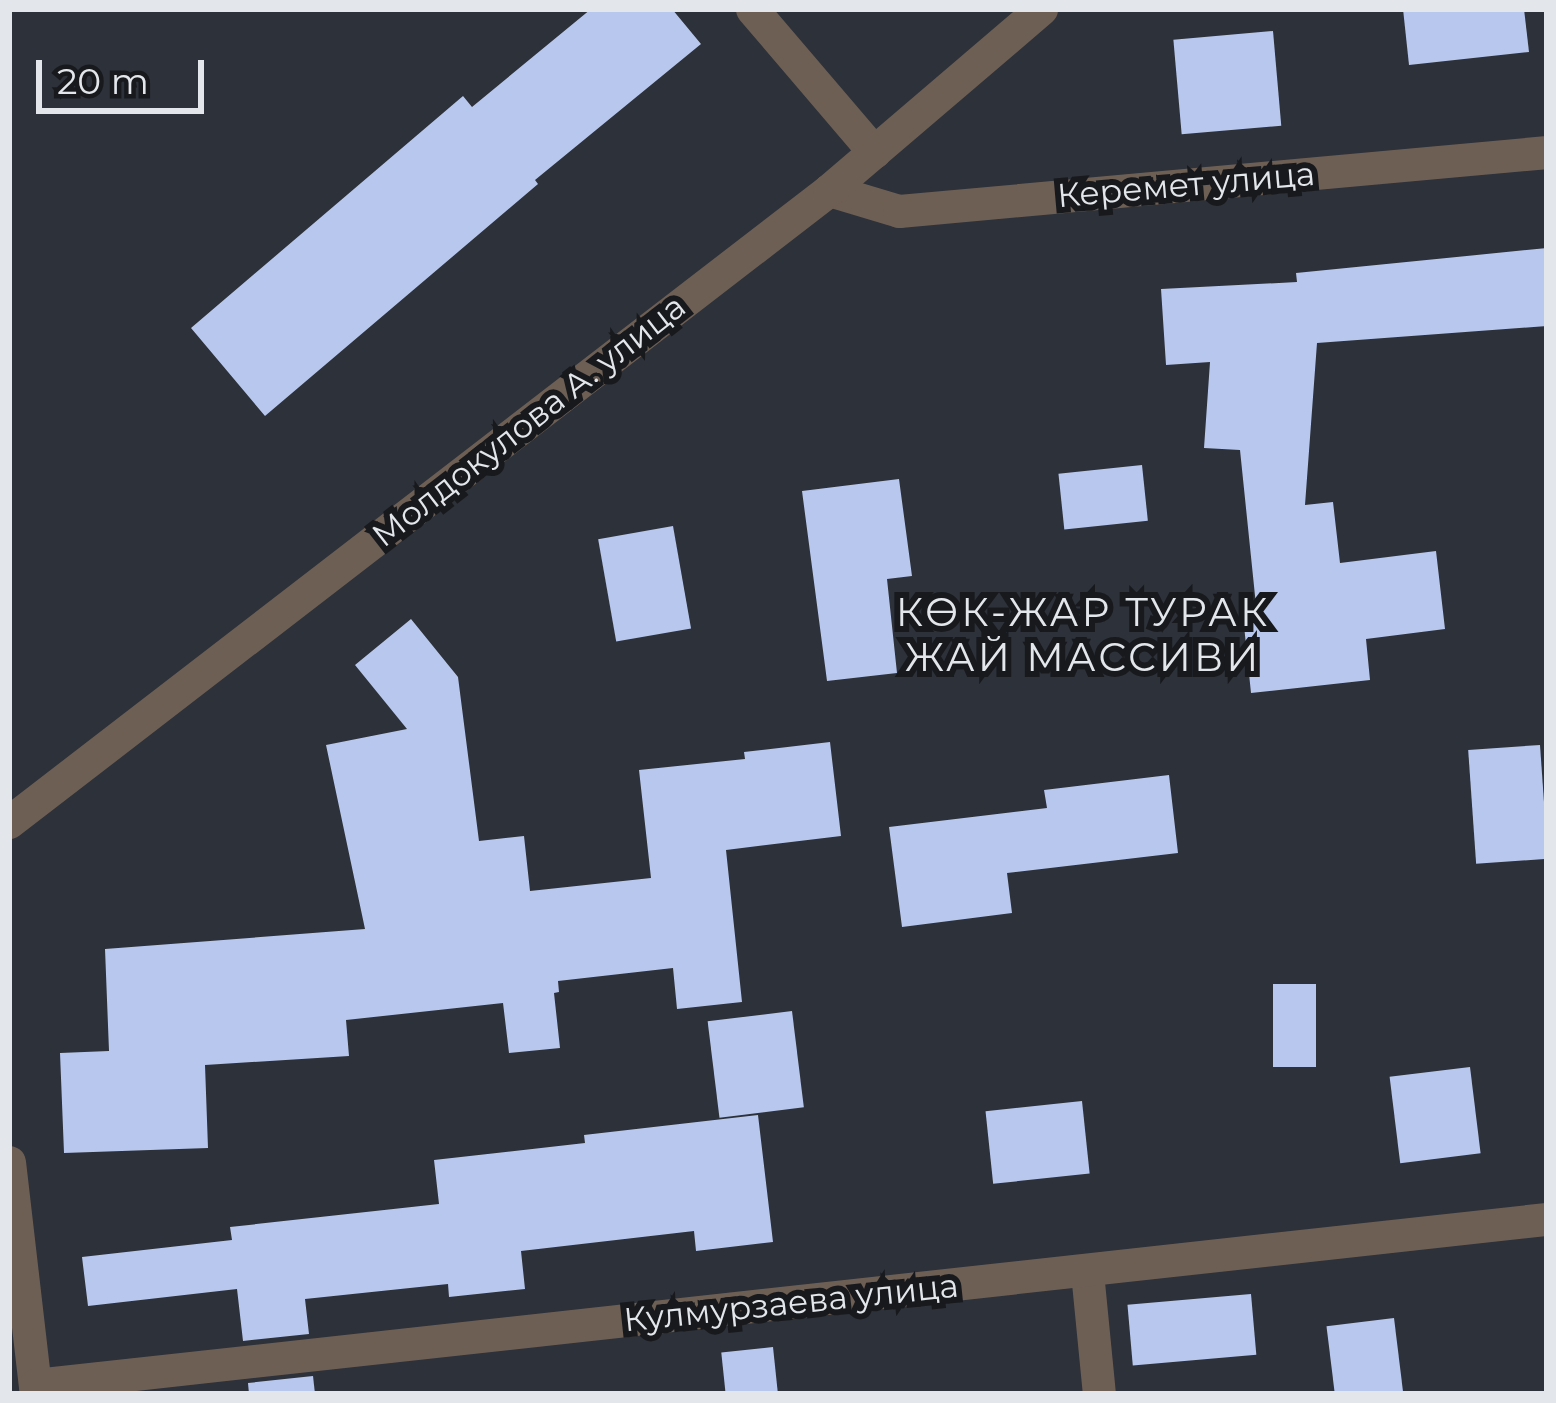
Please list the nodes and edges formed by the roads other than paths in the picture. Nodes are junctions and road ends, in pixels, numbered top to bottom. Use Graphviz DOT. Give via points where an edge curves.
graph roads {
  1 [pos="752,9"];
  2 [pos="1035,11"];
  3 [pos="874,152"];
  4 [pos="1547,152"];
  5 [pos="829,190"];
  6 [pos="9,822"];
  7 [pos="9,1162"];
  8 [pos="1547,1219"];
  9 [pos="1087,1271"];
  10 [pos="36,1389"];
  11 [pos="1099,1394"];
  1 -- 3 [label="street"];
  2 -- 3 [label="street, Молдокулова А. улица"];
  3 -- 5 [label="street, Молдокулова А. улица"];
  4 -- 5 [label="street, Керемет улица" via="899,211"];
  5 -- 6 [label="street, Молдокулова А. улица"];
  7 -- 10 [label="street, Кулмурзаева улица"];
  8 -- 9 [label="street, Кулмурзаева улица"];
  9 -- 10 [label="street, Кулмурзаева улица"];
  9 -- 11 [label="street"];
}
